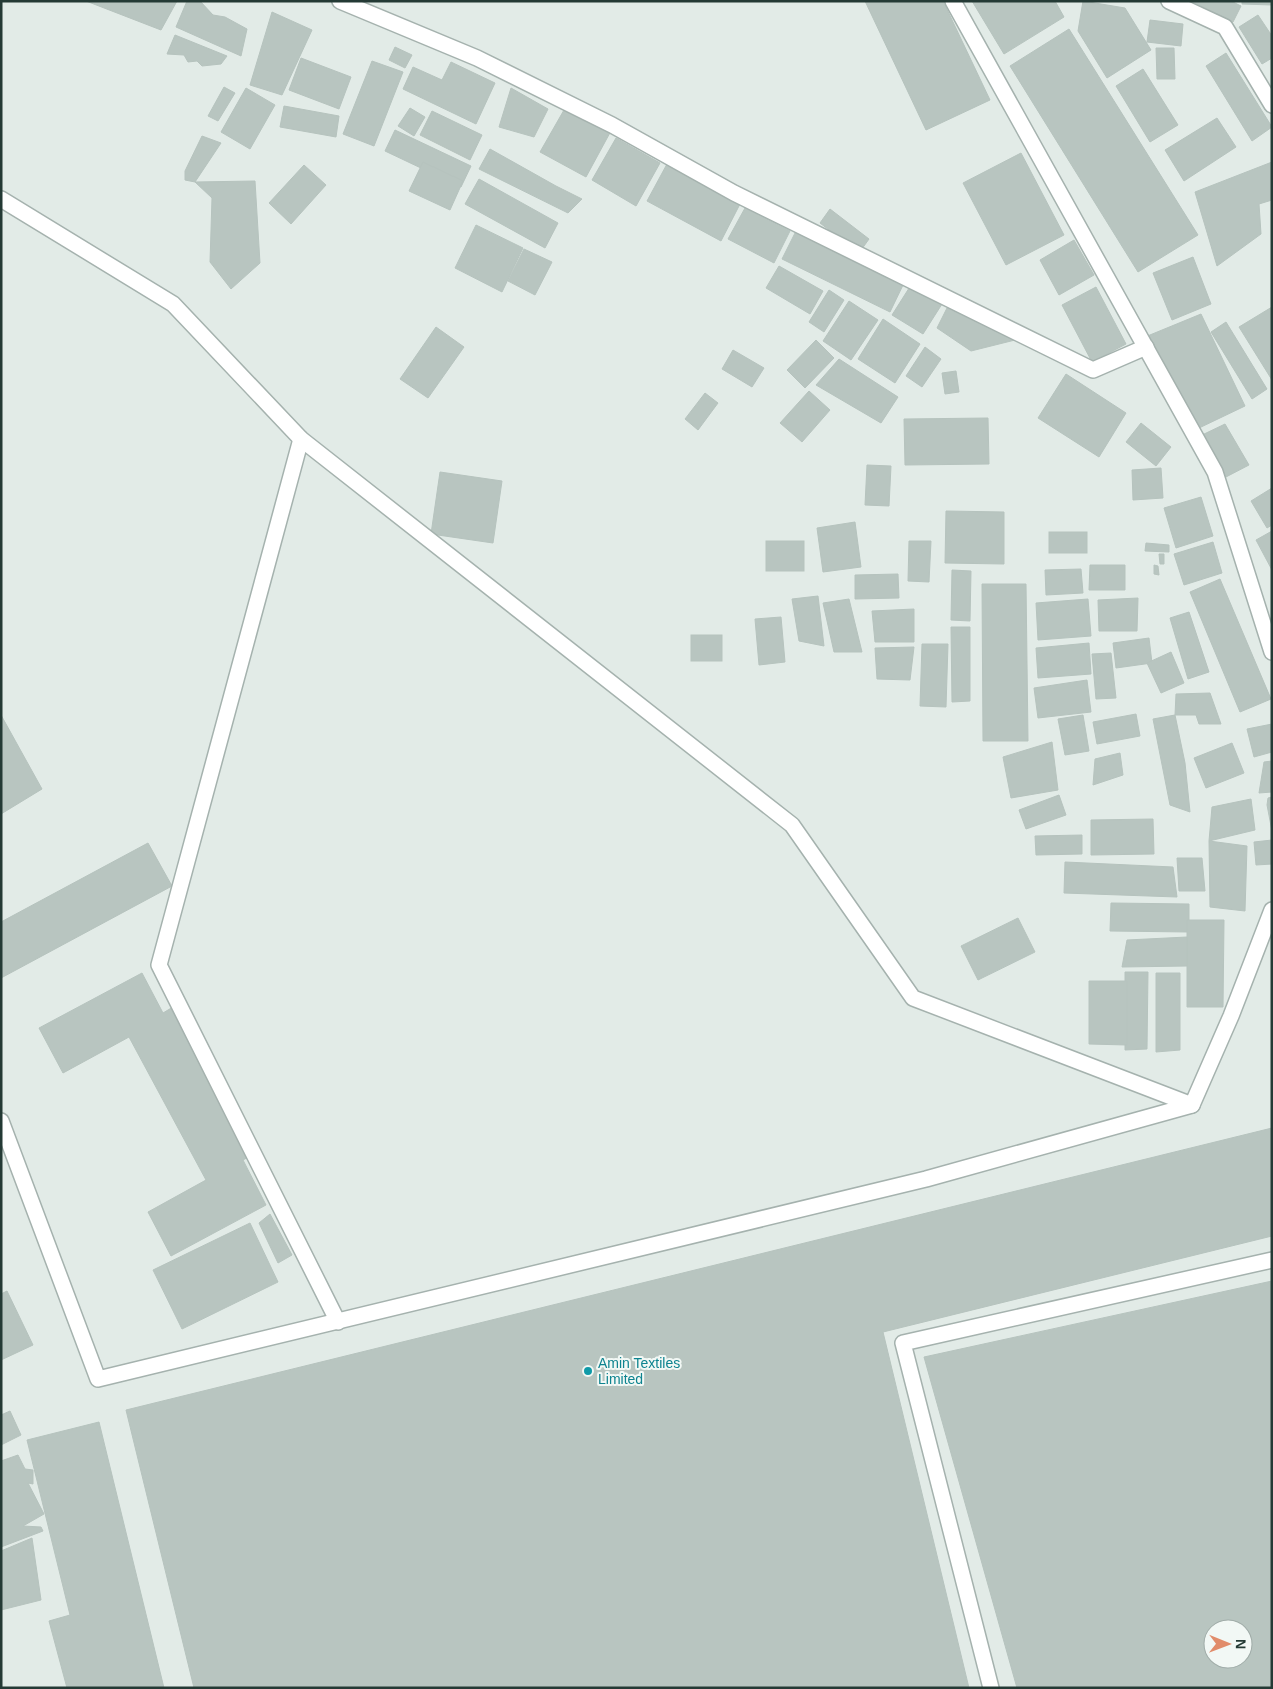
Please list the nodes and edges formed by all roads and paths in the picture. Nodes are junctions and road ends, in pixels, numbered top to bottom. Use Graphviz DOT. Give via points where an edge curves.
graph roads {
  1 [pos="340,1"];
  2 [pos="953,1"];
  3 [pos="1169,1"];
  4 [pos="1272,105"];
  5 [pos="1,199"];
  6 [pos="1146,348"];
  7 [pos="301,439"];
  8 [pos="1272,652"];
  9 [pos="1272,910"];
  10 [pos="1192,1105"];
  11 [pos="1,1121"];
  12 [pos="1272,1260"];
  13 [pos="338,1322"];
  14 [pos="992,1688"];
  1 -- 6 [label="street" via="477,58 612,125 734,193 1093,370"];
  2 -- 6 [label="street"];
  3 -- 4 [label="street" via="1225,27"];
  5 -- 7 [label="street" via="173,304"];
  6 -- 8 [label="street" via="1215,472"];
  7 -- 10 [label="street" via="792,825 913,998"];
  7 -- 13 [label="street" via="159,965"];
  9 -- 10 [label="street"];
  10 -- 13 [label="street" via="926,1179"];
  11 -- 13 [label="street" via="98,1379"];
  12 -- 14 [label="street" via="903,1343"];
}
